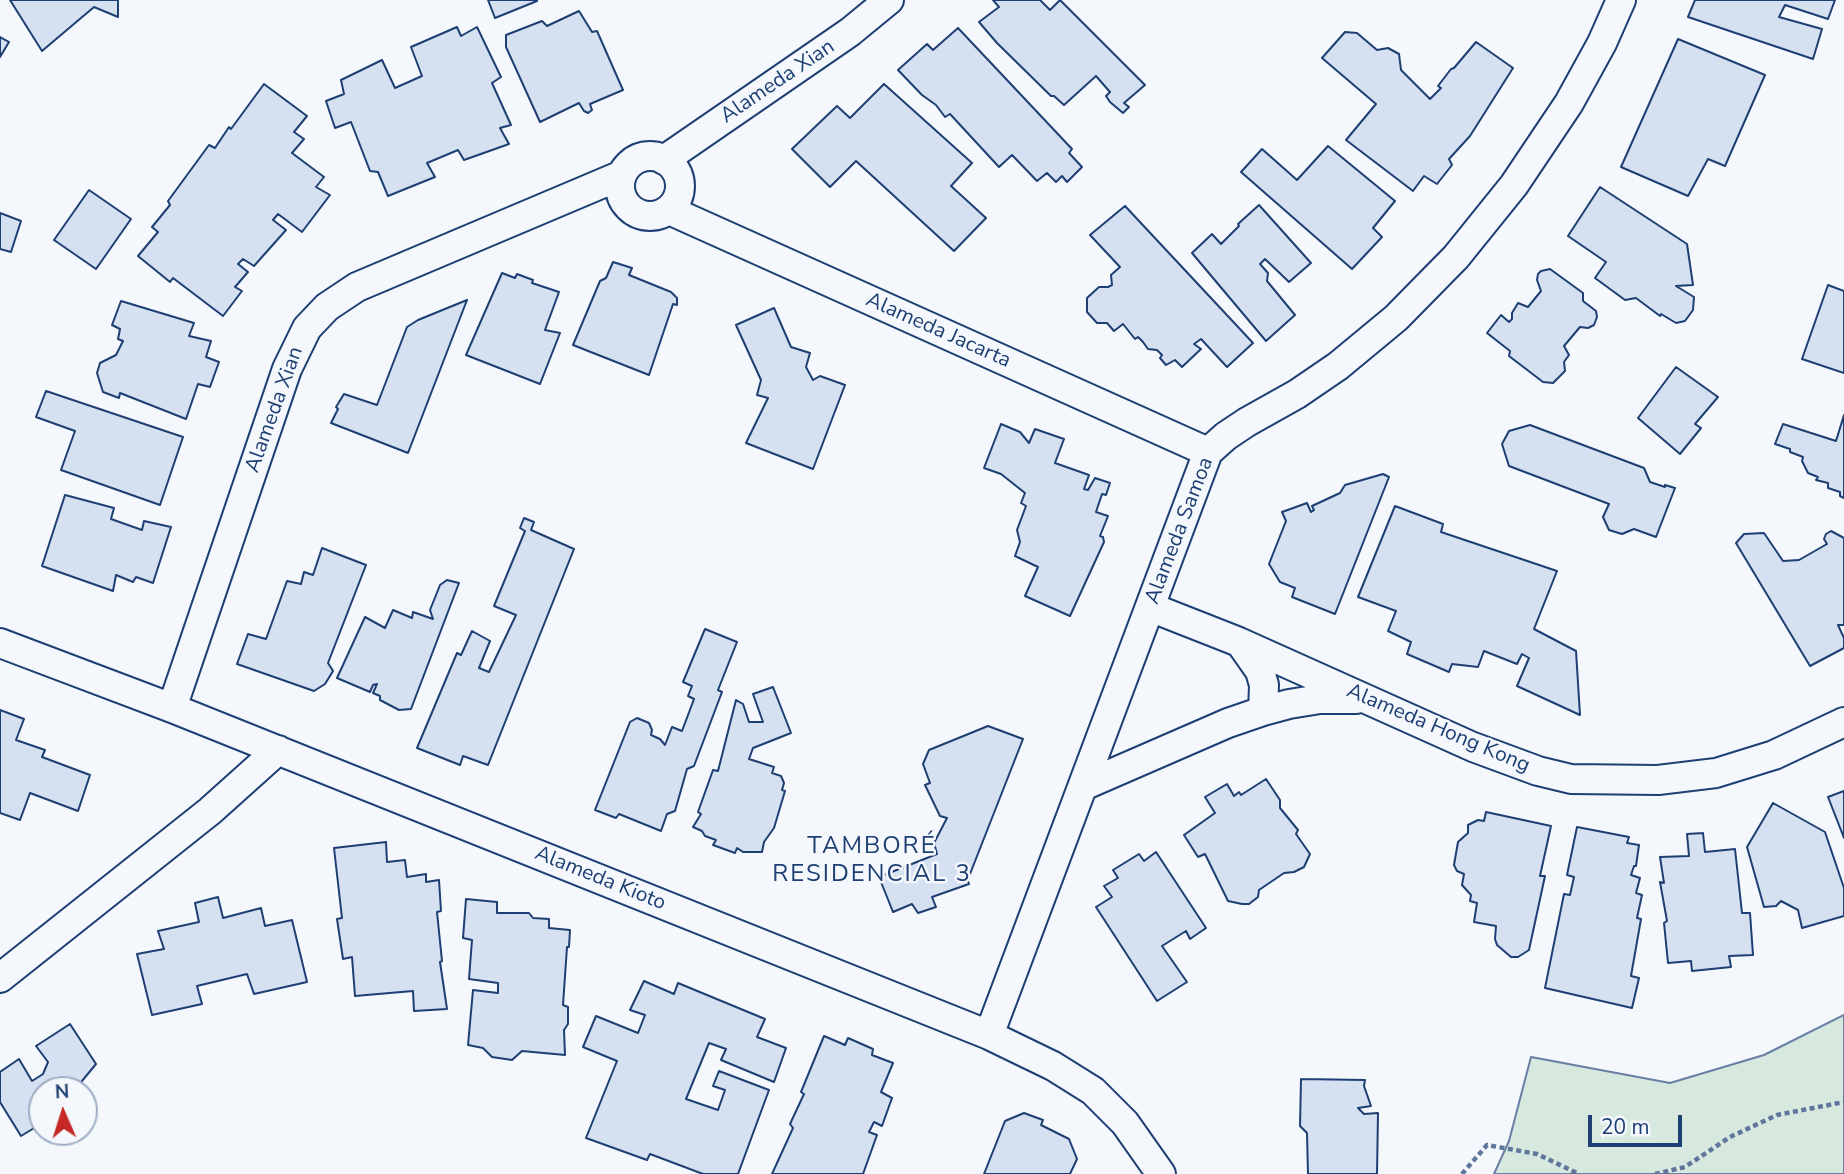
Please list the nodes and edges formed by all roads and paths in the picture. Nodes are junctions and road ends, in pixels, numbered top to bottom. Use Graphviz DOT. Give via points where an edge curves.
graph roads {
  1 [pos="889,0"];
  2 [pos="1621,0"];
  3 [pos="664,160"];
  4 [pos="622,176"];
  5 [pos="669,210"];
  6 [pos="1208,452"];
  7 [pos="1150,607"];
  8 [pos="1239,642"];
  9 [pos="0,643"];
  10 [pos="1366,699"];
  11 [pos="172,708"];
  12 [pos="1263,711"];
  13 [pos="1844,722"];
  14 [pos="278,750"];
  15 [pos="1083,786"];
  16 [pos="0,978"];
  17 [pos="989,1035"];
  18 [pos="1844,1102"];
  19 [pos="1161,1174"];
  20 [pos="1462,1174"];
  21 [pos="1579,1174"];
  22 [pos="1655,1174"];
  1 -- 3 [label="street, Alameda Xian"];
  2 -- 6 [label="street, Alameda Samoa" via="1569,103 1514,185 1457,257 1396,318 1338,366"];
  3 -- 4 [label="street" via="644,157 627,167"];
  3 -- 5 [label="street" via="678,174 680,184 676,203"];
  4 -- 5 [label="street" via="621,195 632,211 651,217"];
  4 -- 11 [label="street, Alameda Xian" via="357,287 327,307 307,328 287,369"];
  5 -- 6 [label="street, Alameda Jacarta"];
  6 -- 7 [label="street, Alameda Samoa"];
  7 -- 8 [label="street, Alameda Hong Kong"];
  7 -- 15 [label="street, Alameda Samoa"];
  8 -- 10 [label="street, Alameda Hong Kong"];
  8 -- 12 [label="street" via="1260,671"];
  9 -- 11 [label="street, Alameda Kioto"];
  10 -- 12 [label="street" via="1320,699"];
  10 -- 13 [label="street, Alameda Hong Kong" via="1486,752 1538,771 1583,780 1658,780 1716,773 1774,755"];
  11 -- 14 [label="street, Alameda Kioto"];
  12 -- 15 [label="street"];
  14 -- 16 [label="street" via="210,811"];
  14 -- 17 [label="street, Alameda Kioto"];
  15 -- 17 [label="street, Alameda Samoa"];
  17 -- 19 [label="street, Alameda Kioto" via="1093,1091 1125,1123"];
  18 -- 22 [label="path" via="1776,1115 1730,1137 1685,1167"];
  20 -- 21 [label="path" via="1488,1145 1537,1154"];
}
